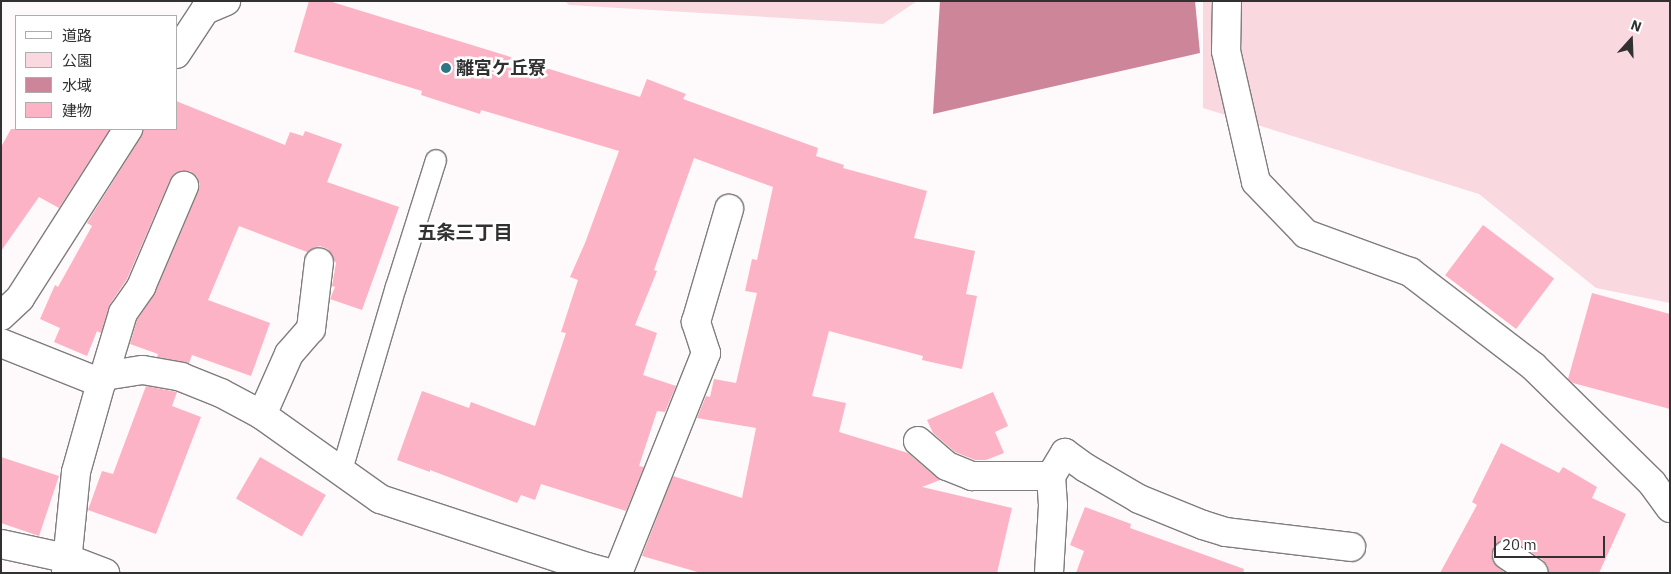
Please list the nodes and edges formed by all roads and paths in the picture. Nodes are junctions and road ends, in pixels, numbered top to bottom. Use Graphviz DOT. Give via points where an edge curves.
graph roads {
  1 [pos="1226,1"];
  2 [pos="209,4"];
  3 [pos="178,51"];
  4 [pos="127,130"];
  5 [pos="436,160"];
  6 [pos="184,186"];
  7 [pos="729,209"];
  8 [pos="319,262"];
  9 [pos="1,316"];
  10 [pos="1,343"];
  11 [pos="102,379"];
  12 [pos="262,415"];
  13 [pos="918,441"];
  14 [pos="342,470"];
  15 [pos="1051,476"];
  16 [pos="1670,508"];
  17 [pos="1,544"];
  18 [pos="1351,547"];
  19 [pos="1507,555"];
  20 [pos="66,566"];
  21 [pos="594,571"];
  22 [pos="105,573"];
  23 [pos="618,573"];
  24 [pos="1049,573"];
  25 [pos="1534,573"];
  1 -- 16 [label="street" via="1226,50 1256,182 1306,234 1410,272 1533,366 1652,483"];
  2 -- 3 [label="street"];
  4 -- 9 [label="street" via="20,298"];
  5 -- 14 [label="lane"];
  6 -- 11 [label="street" via="140,288 123,313"];
  7 -- 23 [label="street" via="696,322 706,353"];
  8 -- 12 [label="street" via="310,329 289,354"];
  10 -- 11 [label="street"];
  11 -- 12 [label="street" via="143,370 181,377 221,393"];
  11 -- 20 [label="street" via="76,472"];
  12 -- 14 [label="street"];
  13 -- 15 [label="street" via="947,466 972,476"];
  14 -- 21 [label="street" via="380,499"];
  15 -- 18 [label="street" via="1065,453 1139,499 1202,525 1226,532"];
  15 -- 24 [label="street"];
  17 -- 20 [label="street"];
  19 -- 25 [label="street"];
  20 -- 22 [label="street"];
}
